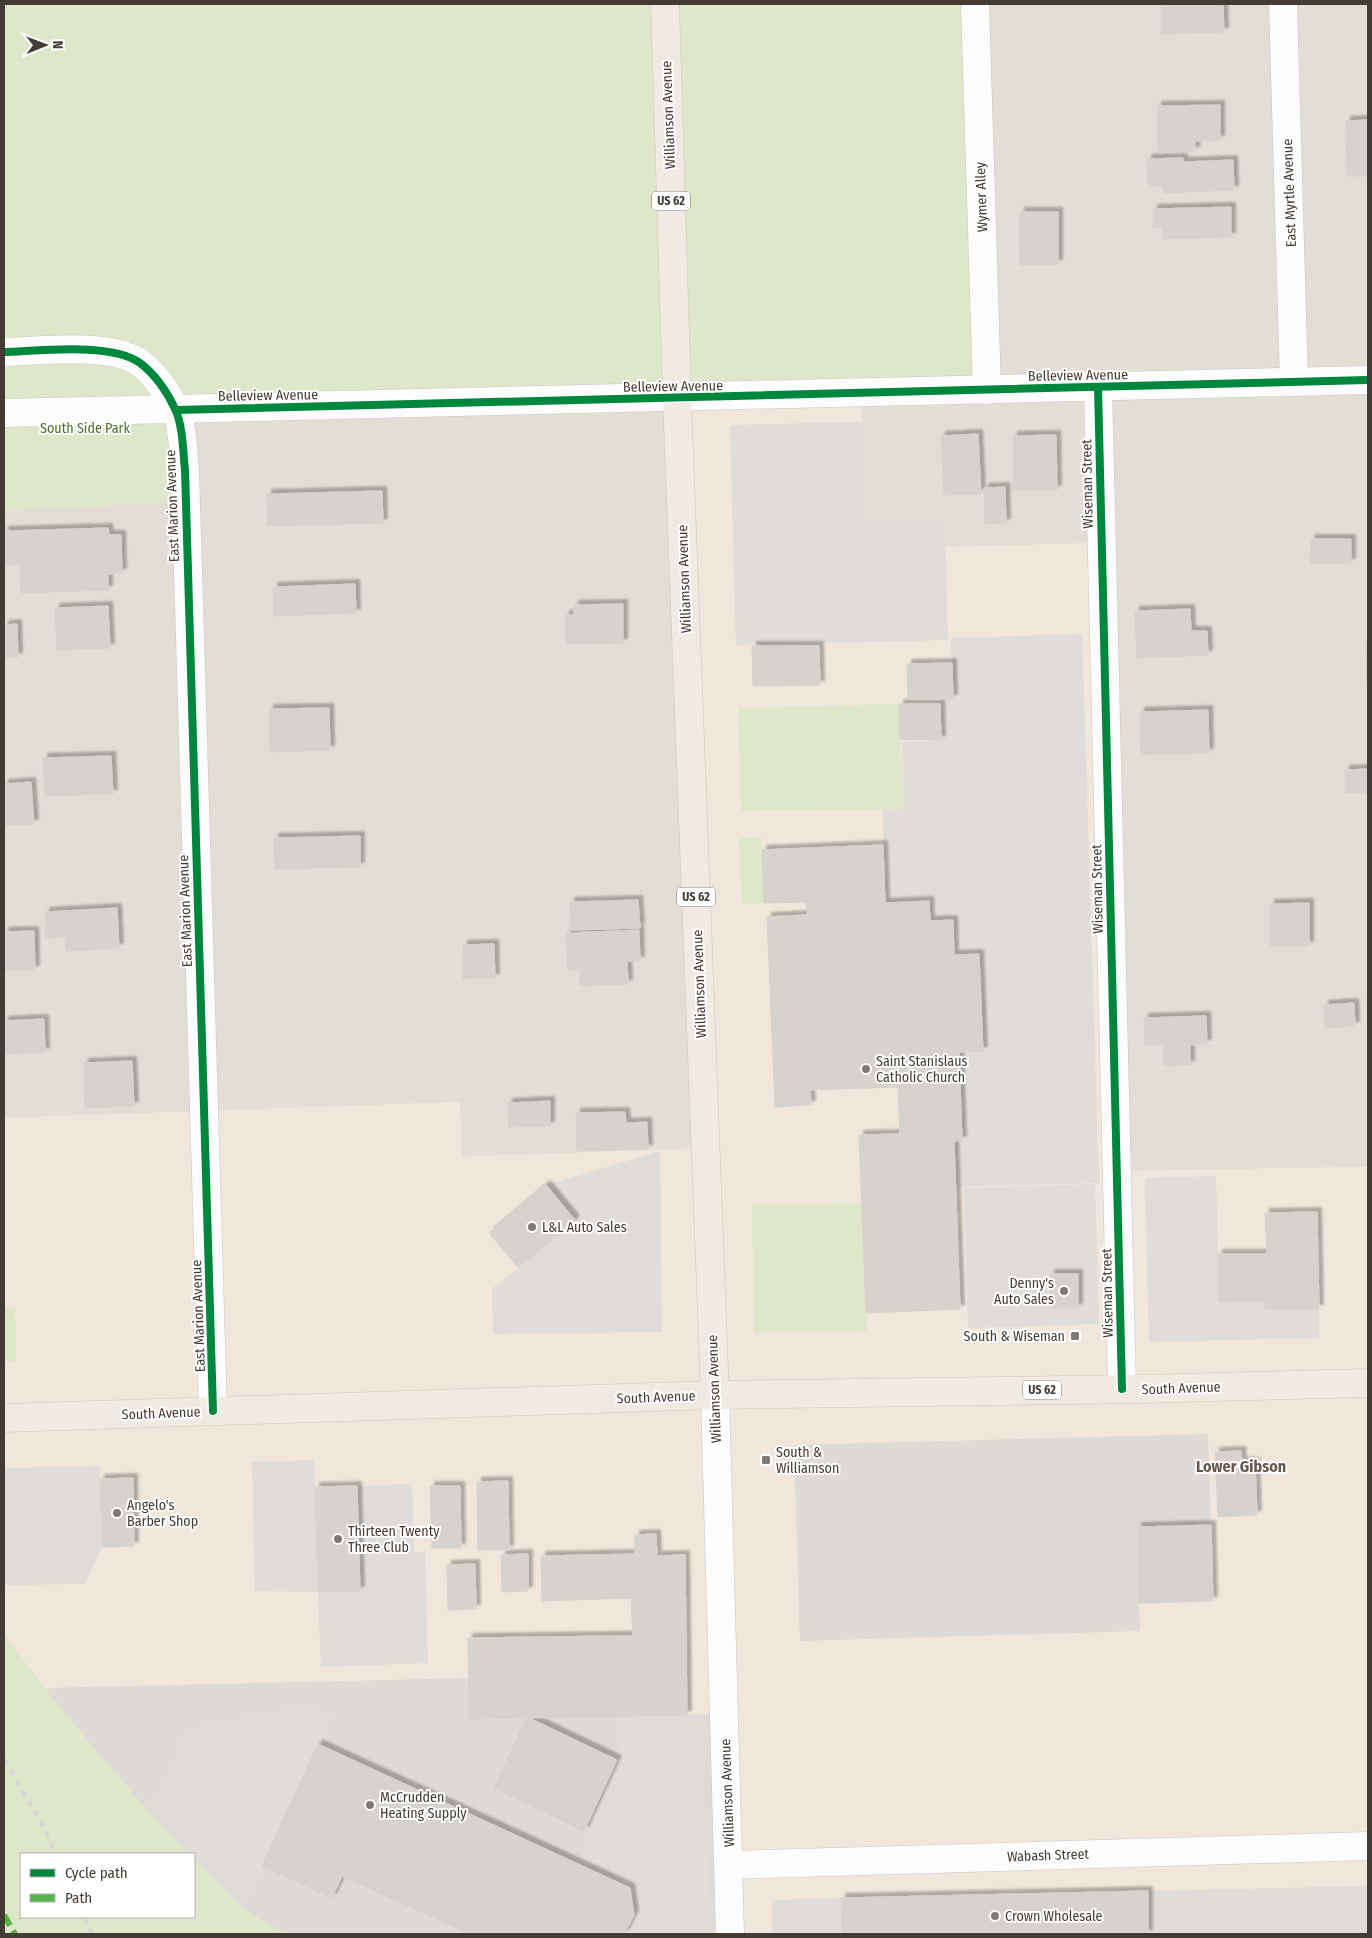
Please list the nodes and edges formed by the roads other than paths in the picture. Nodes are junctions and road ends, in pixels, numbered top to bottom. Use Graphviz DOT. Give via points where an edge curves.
graph roads {
  1 [pos="665,4"];
  2 [pos="975,4"];
  3 [pos="1283,4"];
  4 [pos="4,352"];
  5 [pos="1368,380"];
  6 [pos="1294,382"];
  7 [pos="1098,387"];
  8 [pos="987,390"];
  9 [pos="677,398"];
  10 [pos="176,410"];
  11 [pos="4,413"];
  12 [pos="1368,1383"];
  13 [pos="1122,1389"];
  14 [pos="715,1395"];
  15 [pos="213,1411"];
  16 [pos="4,1418"];
  17 [pos="1368,1846"];
  18 [pos="729,1865"];
  19 [pos="730,1934"];
  1 -- 9 [label="main road, Williamson Avenue / US 62"];
  2 -- 8 [label="street, Wymer Alley"];
  3 -- 6 [label="street, East Myrtle Avenue"];
  4 -- 10 [label="street" via="91,350 118,354 140,363 161,384"];
  5 -- 6 [label="street, Belleview Avenue"];
  6 -- 7 [label="street, Belleview Avenue"];
  7 -- 8 [label="street, Belleview Avenue"];
  7 -- 13 [label="street, Wiseman Street"];
  8 -- 9 [label="street, Belleview Avenue"];
  9 -- 10 [label="street, Belleview Avenue"];
  9 -- 14 [label="main road, Williamson Avenue / US 62"];
  10 -- 11 [label="street, Belleview Avenue"];
  10 -- 15 [label="street, East Marion Avenue" via="185,470"];
  12 -- 13 [label="main road, South Avenue / US 62"];
  13 -- 14 [label="main road, South Avenue / US 62"];
  14 -- 15 [label="main road, South Avenue"];
  14 -- 18 [label="street, Williamson Avenue"];
  15 -- 16 [label="main road, South Avenue"];
  17 -- 18 [label="street, Wabash Street"];
  18 -- 19 [label="street, Williamson Avenue"];
}
